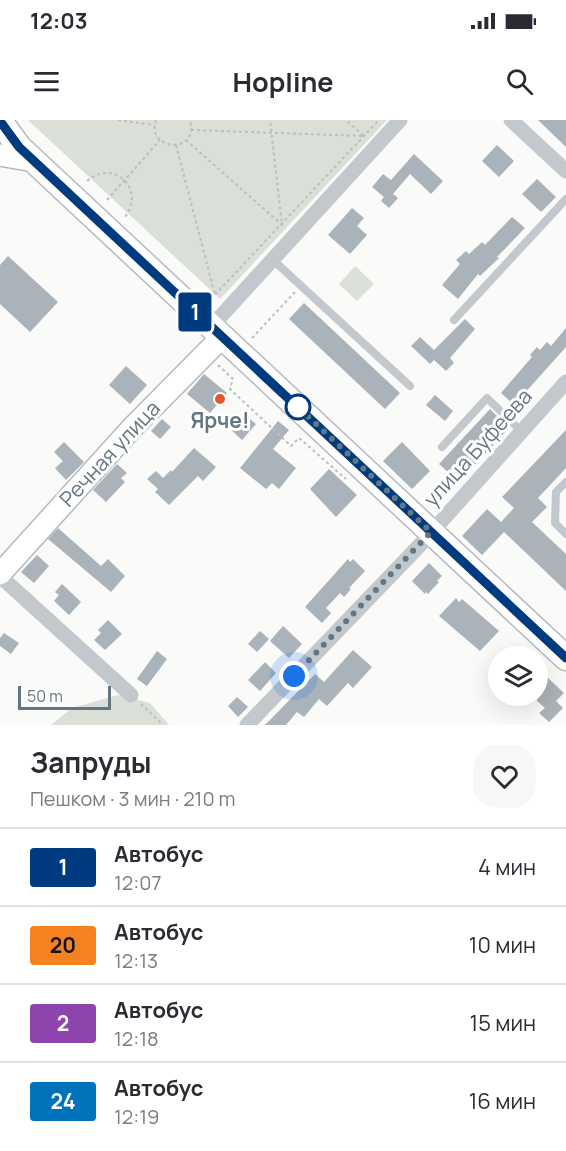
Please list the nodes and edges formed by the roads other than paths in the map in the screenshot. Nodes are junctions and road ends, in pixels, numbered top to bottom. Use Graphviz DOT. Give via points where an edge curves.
graph roads {
  1 [pos="400,120"];
  2 [pos="511,120"];
  3 [pos="0,121"];
  4 [pos="0,155"];
  5 [pos="34,161"];
  6 [pos="566,171"];
  7 [pos="566,199"];
  8 [pos="273,260"];
  9 [pos="454,320"];
  10 [pos="217,332"];
  11 [pos="566,382"];
  12 [pos="410,386"];
  13 [pos="521,431"];
  14 [pos="442,447"];
  15 [pos="566,482"];
  16 [pos="431,532"];
  17 [pos="566,534"];
  18 [pos="0,575"];
  19 [pos="566,658"];
  20 [pos="131,695"];
  21 [pos="247,725"];
  1 -- 8 [label="street, Речная улица"];
  2 -- 6 [label="street"];
  3 -- 5 [label="main road"];
  4 -- 5 [label="street"];
  5 -- 10 [label="main road"];
  7 -- 9 [label="lane"];
  8 -- 10 [label="street, Речная улица"];
  8 -- 12 [label="lane"];
  10 -- 16 [label="main road"];
  10 -- 18 [label="street, Речная улица"];
  11 -- 13 [label="street, улица Буфеева"];
  13 -- 14 [label="lane" via="487,398"];
  13 -- 16 [label="street, улица Буфеева"];
  15 -- 17 [label="lane" via="556,492 555,523"];
  16 -- 19 [label="main road"];
  16 -- 21 [label="street, улица Буфеева"];
  18 -- 20 [label="street"];
}
